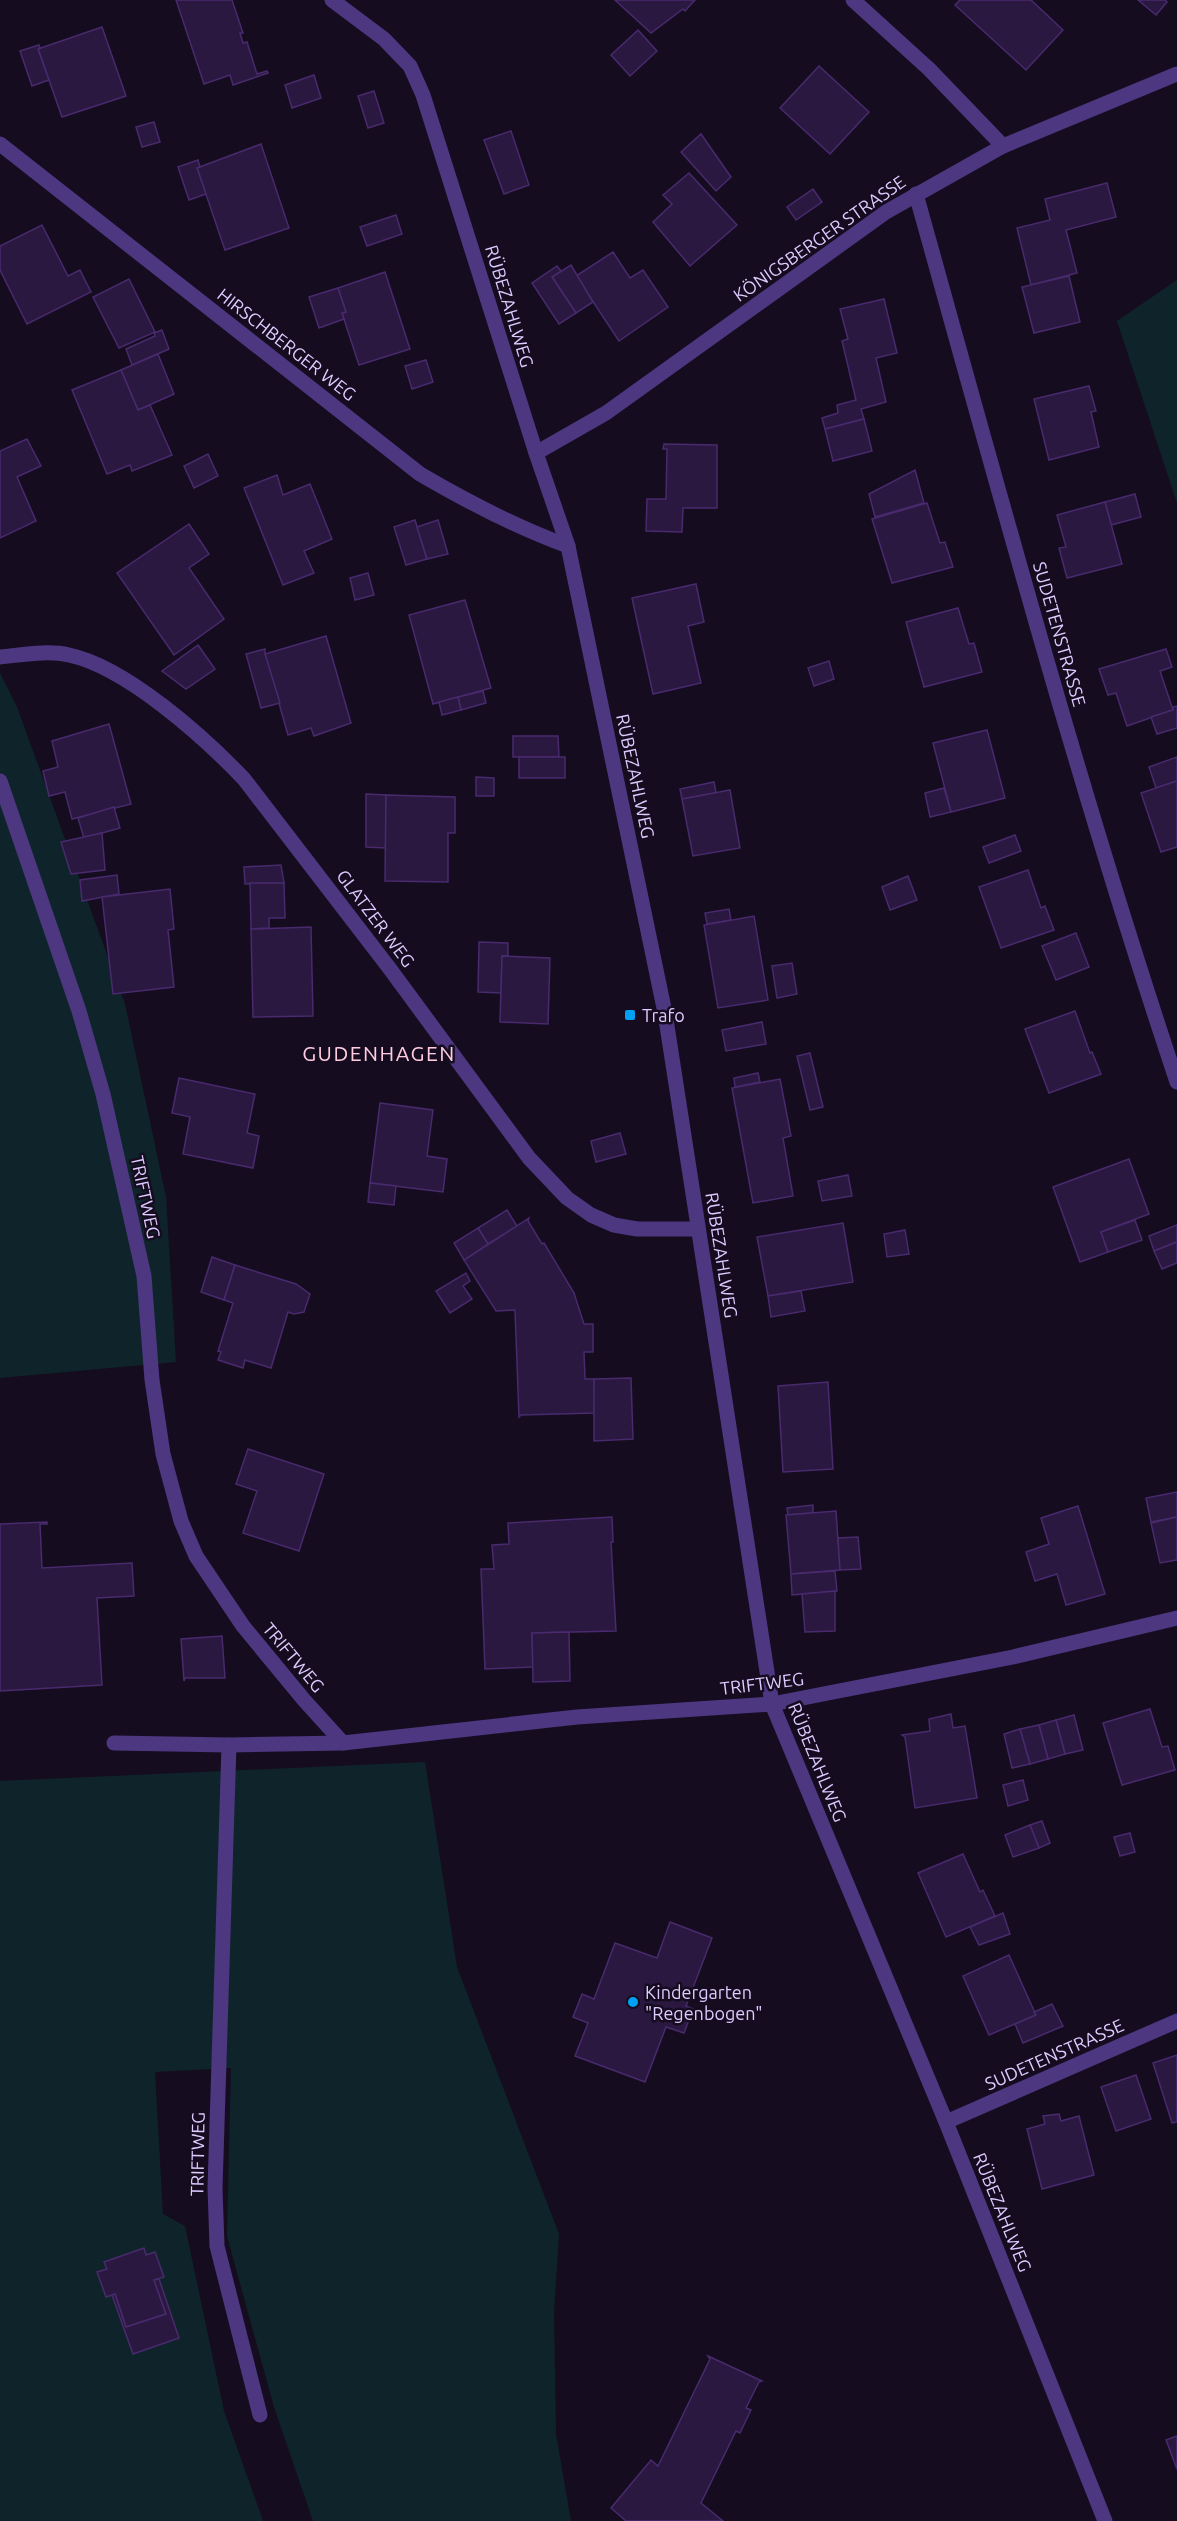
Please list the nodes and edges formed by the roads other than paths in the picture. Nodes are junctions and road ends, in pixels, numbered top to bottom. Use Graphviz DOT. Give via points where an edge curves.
graph roads {
  1 [pos="332,0"];
  2 [pos="853,0"];
  3 [pos="1177,74"];
  4 [pos="0,144"];
  5 [pos="1003,146"];
  6 [pos="916,194"];
  7 [pos="536,453"];
  8 [pos="568,546"];
  9 [pos="0,657"];
  10 [pos="0,781"];
  11 [pos="1177,1082"];
  12 [pos="698,1229"];
  13 [pos="1177,1618"];
  14 [pos="772,1704"];
  15 [pos="114,1743"];
  16 [pos="343,1743"];
  17 [pos="229,1745"];
  18 [pos="1177,2021"];
  19 [pos="946,2122"];
  20 [pos="260,2415"];
  21 [pos="1105,2521"];
  1 -- 7 [label="street, RÜBEZAHLWEG" via="384,39 410,66 423,95"];
  2 -- 5 [label="street" via="929,69"];
  3 -- 5 [label="street, KÖNIGSBERGER STRASSE"];
  4 -- 8 [label="street, HIRSCHBERGER WEG" via="420,474 522,529"];
  5 -- 6 [label="street, KÖNIGSBERGER STRASSE"];
  6 -- 7 [label="street, KÖNIGSBERGER STRASSE" via="606,413"];
  6 -- 11 [label="street, SUDETENSTRASSE" via="1066,726"];
  7 -- 8 [label="street, RÜBEZAHLWEG"];
  8 -- 12 [label="street, RÜBEZAHLWEG" via="665,1013"];
  9 -- 12 [label="street, GLATZER WEG" via="66,654 88,660 141,689 244,779 529,1158 567,1198 614,1225"];
  10 -- 16 [label="street, TRIFTWEG" via="79,1011 105,1104 144,1276 152,1380 163,1454 181,1521 196,1556 243,1626"];
  12 -- 14 [label="street, RÜBEZAHLWEG"];
  13 -- 14 [label="street, TRIFTWEG" via="1012,1657"];
  14 -- 16 [label="street, TRIFTWEG" via="577,1717"];
  14 -- 19 [label="street, RÜBEZAHLWEG"];
  15 -- 17 [label="street"];
  16 -- 17 [label="street"];
  17 -- 20 [label="street, TRIFTWEG" via="215,2188 217,2246"];
  18 -- 19 [label="street, SUDETENSTRASSE"];
  19 -- 21 [label="street, RÜBEZAHLWEG"];
}
